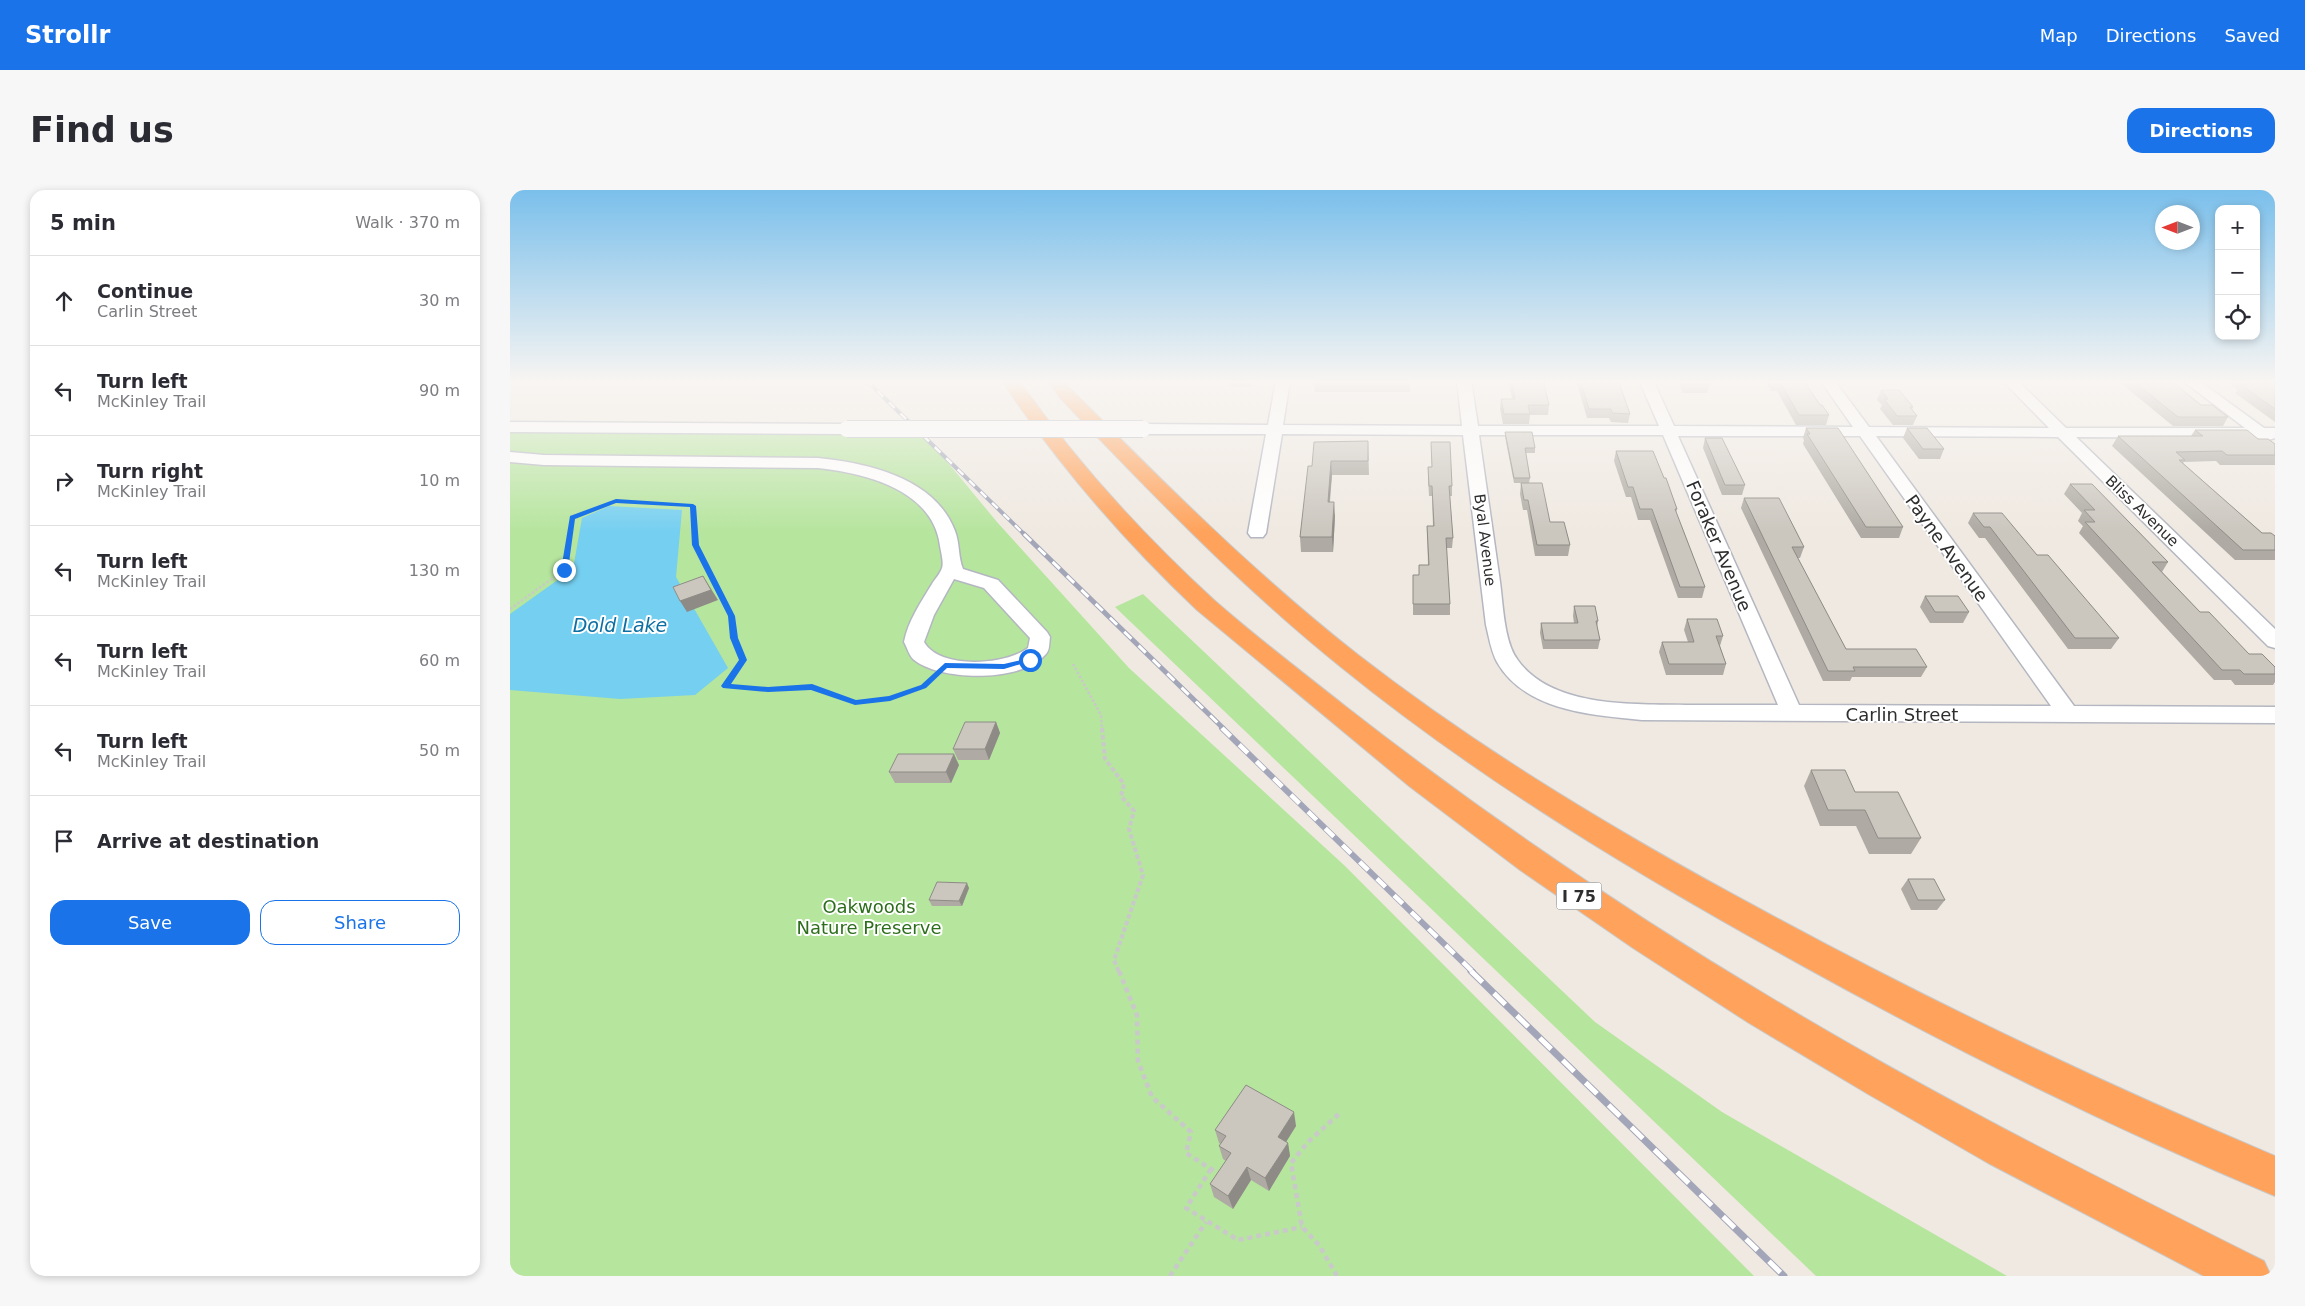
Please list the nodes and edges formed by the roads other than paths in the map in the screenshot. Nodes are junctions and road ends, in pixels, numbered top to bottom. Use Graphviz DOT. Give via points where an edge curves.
graph roads {
  1 [pos="1274,430"];
  2 [pos="1471,430"];
  3 [pos="513,431"];
  4 [pos="549,431"];
  5 [pos="1047,431"];
  6 [pos="1106,431"];
  7 [pos="1605,431"];
  8 [pos="1668,431"];
  9 [pos="1864,431"];
  10 [pos="2062,432"];
  11 [pos="2268,433"];
  12 [pos="2275,444"];
  13 [pos="510,457"];
  14 [pos="1257,533"];
  15 [pos="952,567"];
  16 [pos="2275,641"];
  17 [pos="1533,686"];
  18 [pos="1792,713"];
  19 [pos="2068,714"];
  20 [pos="2275,715"];
  21 [pos="2275,1176"];
  22 [pos="2249,1276"];
  1 -- 14 [label="street"];
  2 -- 17 [label="street, Byal Avenue" via="1498,633 1508,662"];
  3 -- 4 [label="street, bridge"];
  5 -- 22 [label="highway, I 75" via="1083,477 1191,592 1367,739 1517,853 1670,956 1881,1082 2058,1179"];
  6 -- 21 [label="highway" via="1247,574 1358,667 1543,798 1692,888 1894,998 2142,1118"];
  7 -- 8 [label="street"];
  8 -- 9 [label="street"];
  8 -- 18 [label="street, Foraker Avenue"];
  9 -- 10 [label="street"];
  9 -- 19 [label="street, Payne Avenue"];
  10 -- 11 [label="street"];
  10 -- 16 [label="street, Bliss Avenue"];
  11 -- 12 [label="street"];
  13 -- 15 [label="street" via="818,463 863,469 892,479 928,506 950,542"];
  15 -- 15 [label="street" via="918,626 914,642 921,656 945,666 1004,667 1030,660 1039,653 1040,637 997,589 983,580 955,573"];
  17 -- 18 [label="street, Carlin Street" via="1600,709"];
  18 -- 19 [label="street, Carlin Street"];
  19 -- 20 [label="street, Carlin Street"];
}
